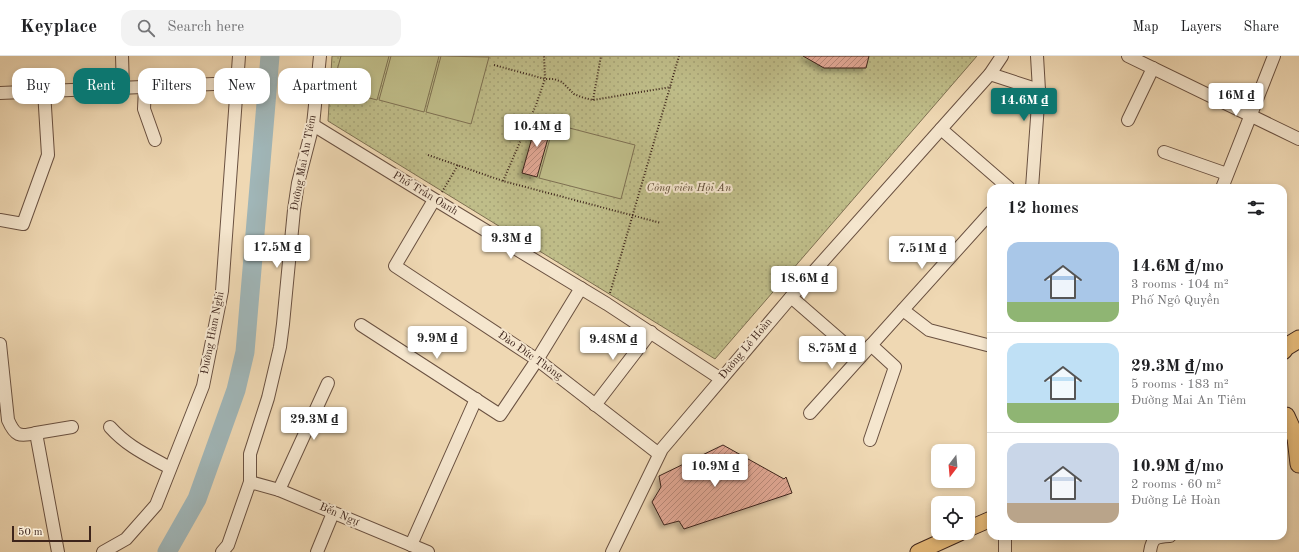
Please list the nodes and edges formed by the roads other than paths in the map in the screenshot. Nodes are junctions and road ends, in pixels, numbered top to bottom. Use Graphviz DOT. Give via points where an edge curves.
graph roads {
  1 [pos="122,56"];
  2 [pos="239,56"];
  3 [pos="320,56"];
  4 [pos="1002,56"];
  5 [pos="1037,56"];
  6 [pos="1128,56"];
  7 [pos="1272,57"];
  8 [pos="122,68"];
  9 [pos="238,68"];
  10 [pos="1153,68"];
  11 [pos="990,74"];
  12 [pos="1039,90"];
  13 [pos="12,92"];
  14 [pos="0,93"];
  15 [pos="45,104"];
  16 [pos="144,104"];
  17 [pos="235,104"];
  18 [pos="1249,116"];
  19 [pos="1128,120"];
  20 [pos="313,125"];
  21 [pos="941,129"];
  22 [pos="1299,139"];
  23 [pos="155,140"];
  24 [pos="1164,152"];
  25 [pos="1227,174"];
  26 [pos="1004,184"];
  27 [pos="1032,184"];
  28 [pos="1223,184"];
  29 [pos="435,201"];
  30 [pos="987,216"];
  31 [pos="0,220"];
  32 [pos="581,288"];
  33 [pos="791,297"];
  34 [pos="903,310"];
  35 [pos="361,325"];
  36 [pos="650,332"];
  37 [pos="1299,339"];
  38 [pos="0,344"];
  39 [pos="871,345"];
  40 [pos="987,345"];
  41 [pos="1287,346"];
  42 [pos="860,357"];
  43 [pos="537,360"];
  44 [pos="721,379"];
  45 [pos="328,383"];
  46 [pos="476,399"];
  47 [pos="595,405"];
  48 [pos="810,413"];
  49 [pos="1289,418"];
  50 [pos="72,427"];
  51 [pos="110,427"];
  52 [pos="36,433"];
  53 [pos="870,440"];
  54 [pos="659,454"];
  55 [pos="1299,464"];
  56 [pos="170,468"];
  57 [pos="250,482"];
  58 [pos="279,490"];
  59 [pos="332,513"];
  60 [pos="987,521"];
  61 [pos="975,526"];
  62 [pos="945,540"];
  63 [pos="1005,540"];
  64 [pos="1153,540"];
  65 [pos="411,545"];
  66 [pos="58,552"];
  67 [pos="103,552"];
  68 [pos="222,552"];
  69 [pos="317,552"];
  70 [pos="428,552"];
  71 [pos="612,552"];
  72 [pos="920,552"];
  73 [pos="1005,552"];
  74 [pos="1150,552"];
  1 -- 8 [label="street"];
  2 -- 9 [label="street, Đường Hàm Nghi"];
  3 -- 20 [label="street, Đường Mai An Tiêm"];
  4 -- 11 [label="street, Đường Lê Hoàn"];
  5 -- 12 [label="street"];
  6 -- 10 [label="street"];
  7 -- 18 [label="street"];
  10 -- 18 [label="street"];
  10 -- 19 [label="street"];
  11 -- 12 [label="street"];
  11 -- 21 [label="street, Đường Lê Hoàn"];
  12 -- 27 [label="street"];
  13 -- 14 [label="street"];
  15 -- 31 [label="street" via="48,155 23,224"];
  16 -- 23 [label="street"];
  17 -- 56 [label="street, Đường Hàm Nghi" via="222,291 203,386"];
  18 -- 22 [label="street"];
  18 -- 25 [label="street"];
  20 -- 29 [label="street, Phố Trần Oanh"];
  20 -- 57 [label="street, Đường Mai An Tiêm" via="296,196 280,347 268,398 250,454"];
  21 -- 26 [label="street"];
  21 -- 33 [label="street, Đường Lê Hoàn"];
  24 -- 25 [label="street"];
  25 -- 28 [label="street"];
  29 -- 32 [label="street, Phố Trần Oanh"];
  29 -- 43 [label="street, Đào Đức Thông" via="395,266"];
  30 -- 34 [label="street"];
  32 -- 36 [label="street, Phố Trần Oanh"];
  32 -- 43 [label="street"];
  33 -- 42 [label="street"];
  33 -- 44 [label="street, Đường Lê Hoàn"];
  34 -- 39 [label="street"];
  34 -- 40 [label="street" via="929,330"];
  35 -- 46 [label="street"];
  36 -- 44 [label="street, Phố Trần Oanh"];
  36 -- 47 [label="street"];
  37 -- 41 [label="highway"];
  38 -- 52 [label="street" via="8,420 17,434"];
  39 -- 42 [label="street"];
  39 -- 53 [label="street" via="895,366"];
  42 -- 48 [label="street"];
  43 -- 46 [label="street" via="500,414"];
  43 -- 47 [label="street, Đào Đức Thông"];
  44 -- 54 [label="street, Đường Lê Hoàn"];
  45 -- 58 [label="street"];
  46 -- 65 [label="street"];
  47 -- 54 [label="street, Đào Đức Thông"];
  49 -- 55 [label="highway" via="1296,438"];
  50 -- 52 [label="street"];
  51 -- 56 [label="street" via="137,451"];
  52 -- 66 [label="street"];
  54 -- 71 [label="street, Đường Lê Hoàn"];
  56 -- 67 [label="street, Đường Hàm Nghi" via="156,505 126,539"];
  57 -- 58 [label="street, Bến Ngự"];
  57 -- 68 [label="street, Đường Mai An Tiêm" via="228,545"];
  58 -- 59 [label="street, Bến Ngự"];
  59 -- 65 [label="street, Bến Ngự"];
  59 -- 69 [label="street"];
  60 -- 61 [label="main road"];
  62 -- 72 [label="main road"];
  63 -- 73 [label="street"];
  64 -- 74 [label="street"];
  65 -- 70 [label="street, Bến Ngự"];
}
